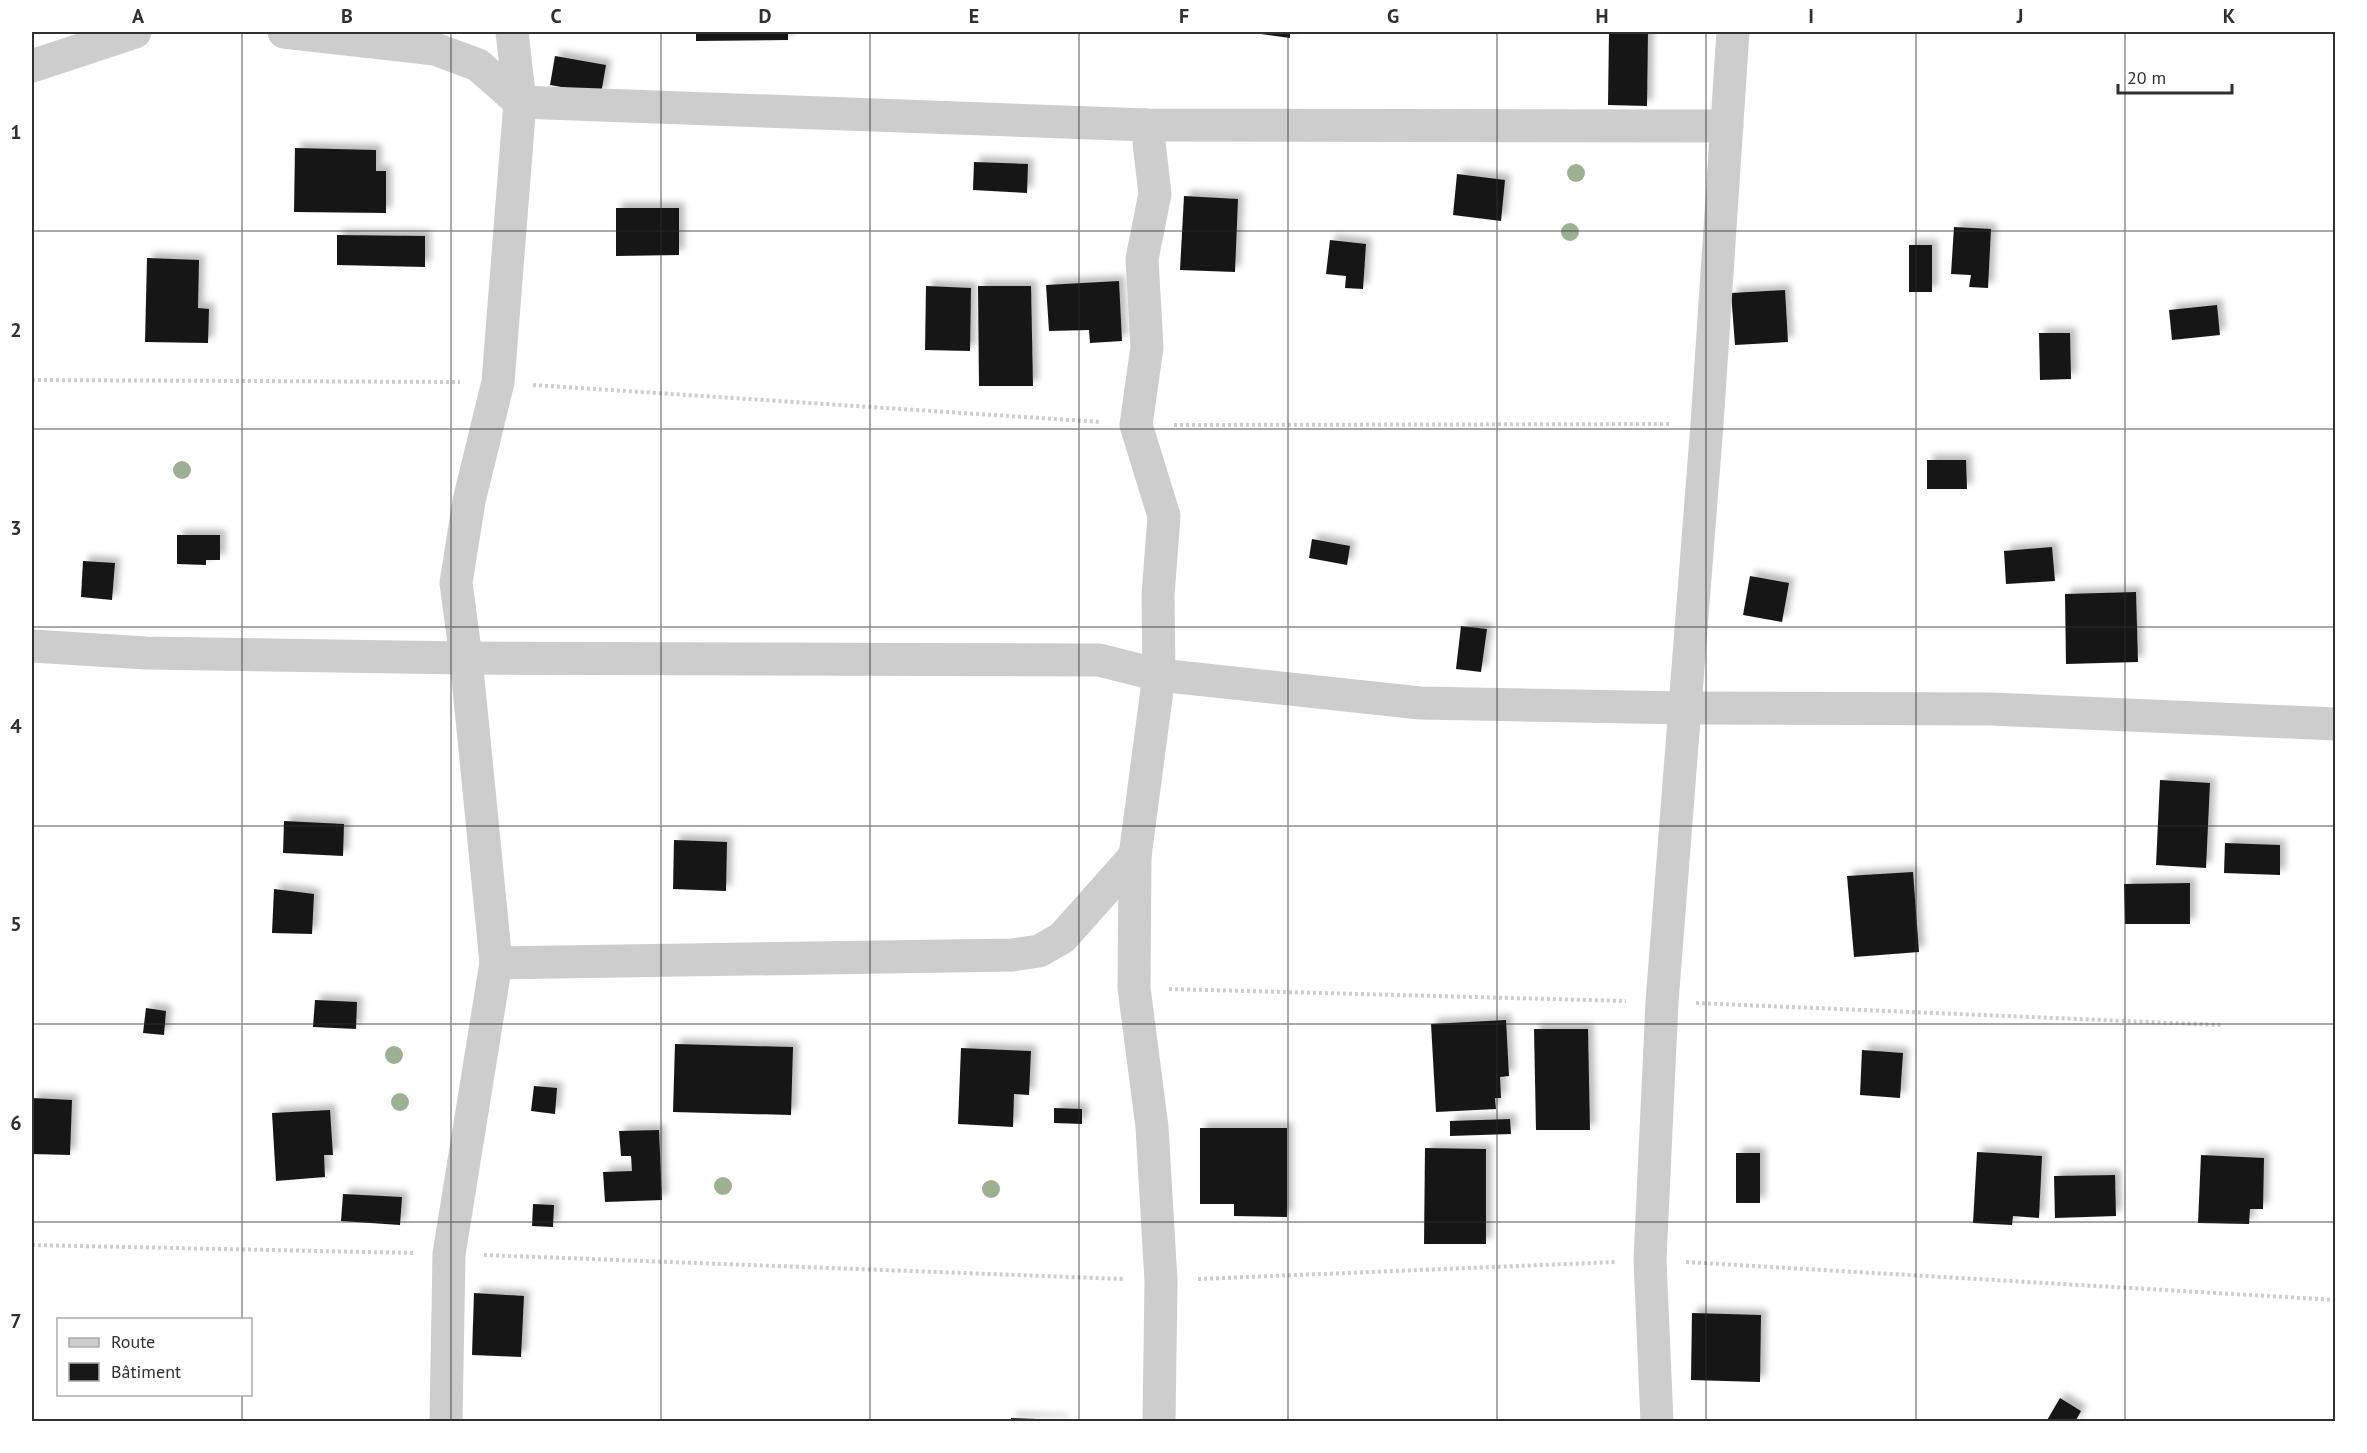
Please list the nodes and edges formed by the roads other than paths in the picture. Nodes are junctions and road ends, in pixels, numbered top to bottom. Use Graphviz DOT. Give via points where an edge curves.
graph roads {
  1 [pos="135,32"];
  2 [pos="284,32"];
  3 [pos="512,32"];
  4 [pos="1733,32"];
  5 [pos="32,66"];
  6 [pos="520,102"];
  7 [pos="1147,125"];
  8 [pos="1727,126"];
  9 [pos="32,646"];
  10 [pos="466,658"];
  11 [pos="1159,675"];
  12 [pos="1686,708"];
  13 [pos="2336,724"];
  14 [pos="1135,856"];
  15 [pos="496,963"];
  16 [pos="446,1422"];
  17 [pos="1159,1422"];
  18 [pos="1657,1422"];
  1 -- 5 [label="street"];
  2 -- 6 [label="street" via="435,49 478,65"];
  3 -- 6 [label="street"];
  4 -- 8 [label="street"];
  6 -- 7 [label="street"];
  6 -- 10 [label="street" via="498,382 469,501 456,583"];
  7 -- 8 [label="street"];
  7 -- 11 [label="street" via="1155,194 1142,260 1147,347 1136,424 1164,516 1158,595"];
  8 -- 12 [label="street"];
  9 -- 10 [label="street" via="146,653"];
  10 -- 11 [label="street" via="1099,660"];
  10 -- 15 [label="street"];
  11 -- 12 [label="street" via="1420,703"];
  11 -- 14 [label="street"];
  12 -- 13 [label="street" via="1991,709"];
  12 -- 18 [label="street" via="1662,1002 1650,1248"];
  14 -- 15 [label="street" via="1062,939 1039,951 1012,955"];
  14 -- 17 [label="street" via="1134,988 1152,1127 1161,1281"];
  15 -- 16 [label="street" via="449,1254"];
}
